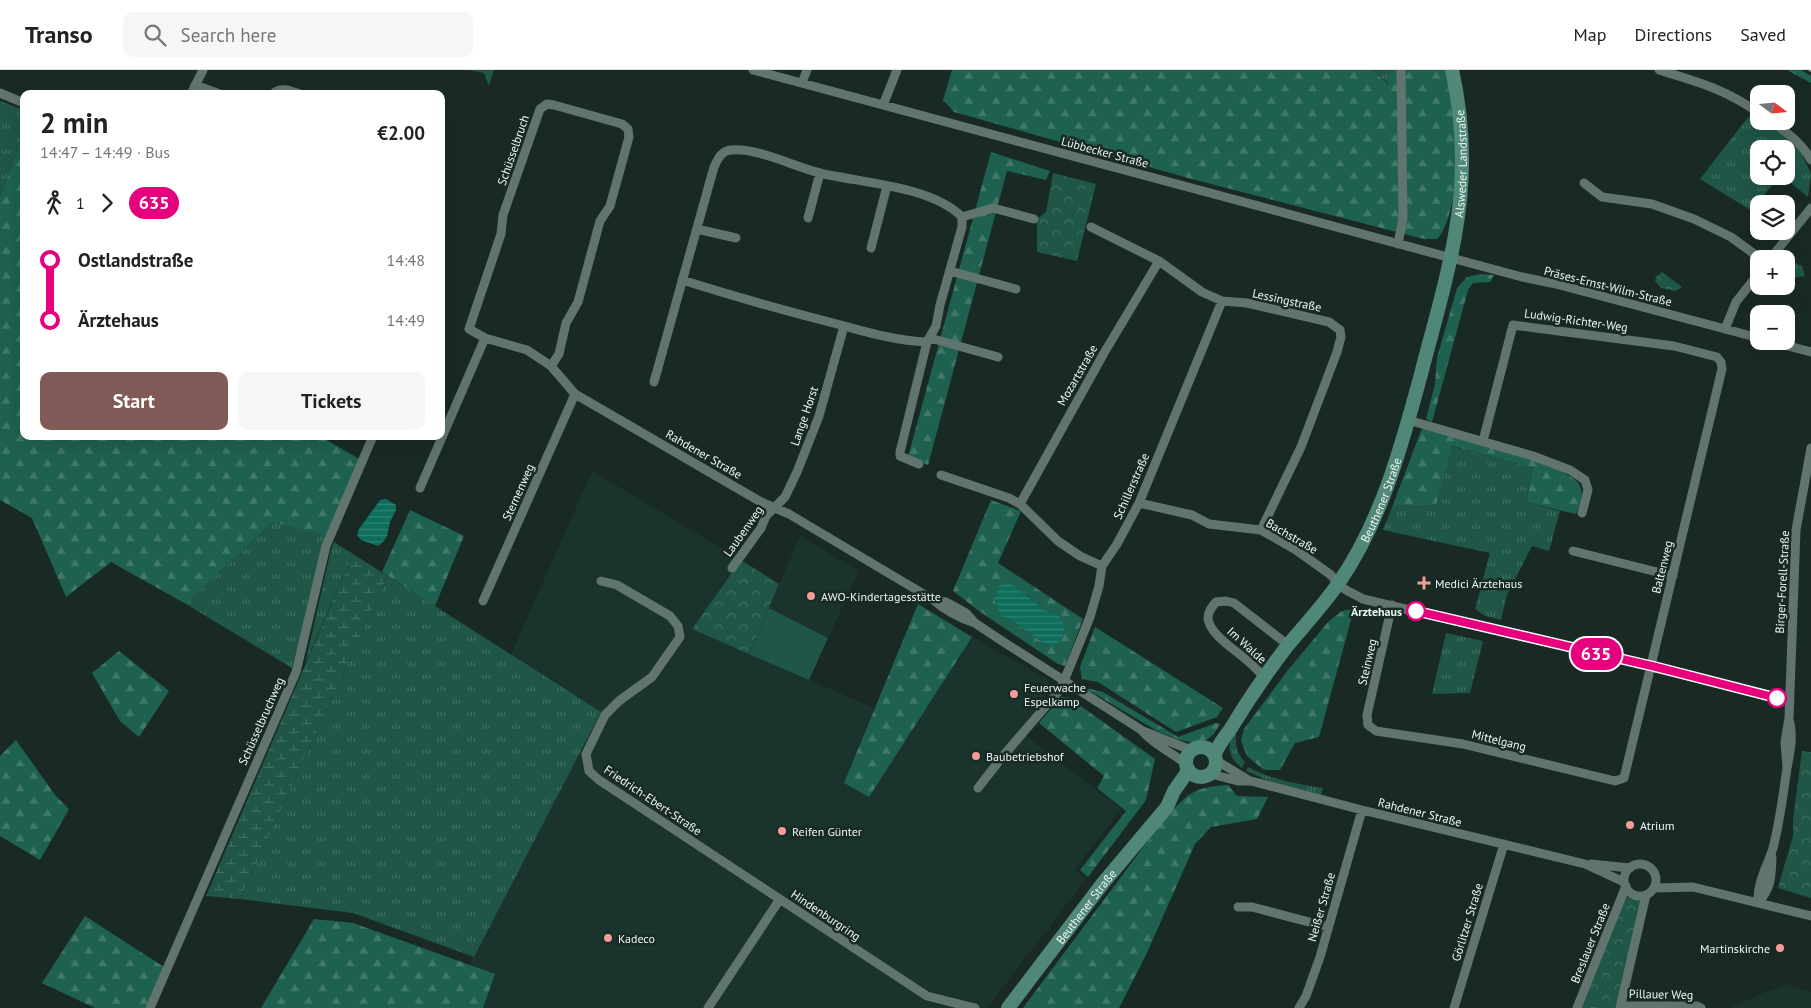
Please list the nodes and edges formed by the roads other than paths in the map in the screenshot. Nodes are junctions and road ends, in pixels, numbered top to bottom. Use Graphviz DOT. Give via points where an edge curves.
graph roads {
  1 [pos="203,70"];
  2 [pos="753,70"];
  3 [pos="806,70"];
  4 [pos="897,70"];
  5 [pos="1402,70"];
  6 [pos="1452,70"];
  7 [pos="1659,70"];
  8 [pos="802,83"];
  9 [pos="193,89"];
  10 [pos="0,94"];
  11 [pos="20,102"];
  12 [pos="883,105"];
  13 [pos="1750,107"];
  14 [pos="1783,130"];
  15 [pos="1811,160"];
  16 [pos="820,173"];
  17 [pos="1584,183"];
  18 [pos="887,186"];
  19 [pos="1811,208"];
  20 [pos="962,216"];
  21 [pos="808,218"];
  22 [pos="1034,219"];
  23 [pos="1091,227"];
  24 [pos="697,228"];
  25 [pos="736,238"];
  26 [pos="1398,244"];
  27 [pos="871,248"];
  28 [pos="1777,250"];
  29 [pos="1750,251"];
  30 [pos="1451,258"];
  31 [pos="1159,261"];
  32 [pos="950,271"];
  33 [pos="682,280"];
  34 [pos="1750,284"];
  35 [pos="1016,289"];
  36 [pos="1222,301"];
  37 [pos="844,326"];
  38 [pos="469,329"];
  39 [pos="1725,329"];
  40 [pos="1750,336"];
  41 [pos="485,338"];
  42 [pos="928,340"];
  43 [pos="1795,348"];
  44 [pos="1811,352"];
  45 [pos="998,357"];
  46 [pos="1721,362"];
  47 [pos="551,366"];
  48 [pos="654,382"];
  49 [pos="576,394"];
  50 [pos="1408,420"];
  51 [pos="445,430"];
  52 [pos="371,440"];
  53 [pos="441,440"];
  54 [pos="1483,441"];
  55 [pos="1811,448"];
  56 [pos="919,464"];
  57 [pos="941,475"];
  58 [pos="420,488"];
  59 [pos="1139,503"];
  60 [pos="1020,504"];
  61 [pos="775,508"];
  62 [pos="1582,513"];
  63 [pos="1261,530"];
  64 [pos="1572,551"];
  65 [pos="1102,566"];
  66 [pos="732,568"];
  67 [pos="1673,576"];
  68 [pos="601,581"];
  69 [pos="1338,584"];
  70 [pos="483,601"];
  71 [pos="1392,606"];
  72 [pos="1288,645"];
  73 [pos="1651,666"];
  74 [pos="1264,677"];
  75 [pos="1064,681"];
  76 [pos="1790,700"];
  77 [pos="1368,725"];
  78 [pos="1143,732"];
  79 [pos="1191,750"];
  80 [pos="1213,754"];
  81 [pos="1190,770"];
  82 [pos="1211,774"];
  83 [pos="1624,778"];
  84 [pos="1251,781"];
  85 [pos="978,788"];
  86 [pos="1362,810"];
  87 [pos="1504,844"];
  88 [pos="1585,864"];
  89 [pos="1630,868"];
  90 [pos="1625,884"];
  91 [pos="1654,888"];
  92 [pos="1646,895"];
  93 [pos="780,899"];
  94 [pos="1758,902"];
  95 [pos="1238,907"];
  96 [pos="1811,916"];
  97 [pos="1328,927"];
  98 [pos="1620,1007"];
  99 [pos="150,1008"];
  100 [pos="708,1008"];
  101 [pos="975,1008"];
  102 [pos="1008,1008"];
  103 [pos="1299,1008"];
  104 [pos="1454,1008"];
  105 [pos="1577,1008"];
  106 [pos="1701,1008"];
  1 -- 9 [label="street"];
  2 -- 8 [label="street, Lübbecker Straße"];
  3 -- 8 [label="street"];
  4 -- 12 [label="street"];
  5 -- 26 [label="street" via="1404,218"];
  6 -- 30 [label="main road, Alsweder Landstraße" via="1460,118 1462,175"];
  7 -- 13 [label="street" via="1719,89"];
  8 -- 12 [label="street, Lübbecker Straße"];
  10 -- 11 [label="street"];
  12 -- 26 [label="street, Lübbecker Straße"];
  14 -- 15 [label="street" via="1806,150"];
  16 -- 18 [label="street"];
  16 -- 21 [label="street"];
  16 -- 24 [label="street" via="742,149 729,150 720,155 714,168"];
  17 -- 29 [label="street" via="1602,197 1652,204 1694,219 1731,237"];
  18 -- 20 [label="street" via="923,195 953,207"];
  18 -- 27 [label="street"];
  19 -- 28 [label="street"];
  20 -- 22 [label="street" via="993,208"];
  20 -- 32 [label="street"];
  23 -- 31 [label="street, Lessingstraße"];
  24 -- 25 [label="street"];
  24 -- 33 [label="street"];
  26 -- 30 [label="street, Lübbecker Straße"];
  30 -- 39 [label="street, Präses-Ernst-Wilm-Straße"];
  30 -- 50 [label="main road, Beuthener Straße"];
  31 -- 36 [label="street, Lessingstraße" via="1202,292"];
  31 -- 60 [label="street, Mozartstraße"];
  32 -- 35 [label="street"];
  32 -- 42 [label="street" via="936,326"];
  33 -- 37 [label="street" via="763,306"];
  33 -- 48 [label="street"];
  34 -- 39 [label="street" via="1736,302"];
  36 -- 59 [label="street, Schillerstraße"];
  36 -- 63 [label="street, Lessingstraße" via="1247,303 1329,322 1340,330 1337,352 1301,446"];
  37 -- 42 [label="street" via="911,342"];
  37 -- 61 [label="street, Lange Horst" via="819,416 797,472 785,497"];
  38 -- 41 [label="street, Rahdener Straße"];
  38 -- 47 [label="street, Schüsselbruch" via="501,234 503,215 540,109 554,104 622,124 628,129 628,137 610,206 600,221 578,302 566,323 559,354"];
  39 -- 40 [label="street, Präses-Ernst-Wilm-Straße"];
  41 -- 47 [label="street, Rahdener Straße" via="527,350"];
  41 -- 51 [label="street"];
  42 -- 45 [label="street"];
  42 -- 56 [label="street" via="900,452 903,458"];
  43 -- 44 [label="street"];
  46 -- 54 [label="street, Ludwig-Richter-Weg" via="1717,357 1674,346 1513,325"];
  46 -- 67 [label="street, Baltenweg" via="1722,369"];
  47 -- 49 [label="street, Rahdener Straße"];
  49 -- 61 [label="street, Rahdener Straße"];
  49 -- 70 [label="street, Sternenweg"];
  50 -- 54 [label="street"];
  50 -- 69 [label="main road, Beuthener Straße" via="1384,496 1361,546"];
  52 -- 99 [label="street, Schüsselbruchweg" via="326,546 296,672"];
  53 -- 58 [label="street"];
  54 -- 62 [label="street" via="1570,470 1585,480 1588,490"];
  55 -- 76 [label="street, Birger-Forell-Straße" via="1796,530"];
  57 -- 60 [label="street"];
  59 -- 63 [label="street, Bachstraße" via="1192,515 1208,524"];
  59 -- 65 [label="street, Schillerstraße"];
  60 -- 65 [label="street" via="1058,541"];
  61 -- 66 [label="street, Laubenweg" via="766,516"];
  61 -- 75 [label="street, Rahdener Straße" via="932,599 946,602 966,613 975,623"];
  63 -- 69 [label="street, Bachstraße" via="1316,564"];
  64 -- 67 [label="street"];
  65 -- 75 [label="street, Schillerstraße" via="1090,617"];
  67 -- 73 [label="street, Baltenweg"];
  68 -- 93 [label="street, Friedrich-Ebert-Straße" via="617,585 670,616 678,626 680,637 652,677 605,715 586,754 589,772"];
  69 -- 71 [label="street, Bachstraße" via="1364,599"];
  69 -- 72 [label="main road, Beuthener Straße"];
  71 -- 73 [label="street, Bachstraße"];
  71 -- 77 [label="street, Steinweg" via="1367,715"];
  72 -- 74 [label="main road, Beuthener Straße"];
  72 -- 74 [label="street, Im Walde" via="1234,603 1216,602 1210,608 1210,625 1217,634"];
  73 -- 76 [label="street, Bachstraße"];
  73 -- 83 [label="street, Baltenweg"];
  74 -- 80 [label="main road, Beuthener Straße" via="1242,708 1226,722 1213,742"];
  75 -- 78 [label="street, Rahdener Straße"];
  75 -- 85 [label="street, Schillerstraße"];
  76 -- 94 [label="street, Birger-Forell-Straße" via="1782,808 1767,892"];
  77 -- 83 [label="street, Mittelgang" via="1376,731 1463,744 1615,781"];
  78 -- 79 [label="street, Rahdener Straße"];
  78 -- 81 [label="street, Rahdener Straße" via="1153,743 1177,756"];
  79 -- 80 [label="main road" via="1196,747"];
  79 -- 81 [label="main road" via="1188,754"];
  80 -- 82 [label="main road" via="1214,770"];
  80 -- 84 [label="street, Rahdener Straße"];
  81 -- 82 [label="main road" via="1206,777"];
  81 -- 102 [label="main road, Beuthener Straße" via="1174,791 1167,807 1103,883"];
  82 -- 84 [label="street, Rahdener Straße"];
  84 -- 86 [label="street, Rahdener Straße"];
  86 -- 87 [label="street, Rahdener Straße"];
  86 -- 97 [label="street, Neißer Straße"];
  87 -- 88 [label="street, Rahdener Straße"];
  87 -- 104 [label="street, Görlitzer Straße"];
  88 -- 89 [label="street, Rahdener Straße"];
  88 -- 90 [label="street, Rahdener Straße"];
  89 -- 90 [label="street" via="1626,872"];
  89 -- 91 [label="street" via="1640,864 1650,867 1656,876"];
  90 -- 92 [label="street" via="1634,895"];
  90 -- 105 [label="street, Breslauer Straße"];
  91 -- 92 [label="street"];
  91 -- 94 [label="street" via="1693,887"];
  92 -- 98 [label="street"];
  93 -- 100 [label="street, Hindenburgring"];
  93 -- 101 [label="street, Hindenburgring" via="927,996"];
  94 -- 96 [label="street"];
  95 -- 97 [label="street" via="1252,907"];
  97 -- 103 [label="street, Neißer Straße" via="1309,988"];
  98 -- 106 [label="street, Pillauer Weg"];
}
